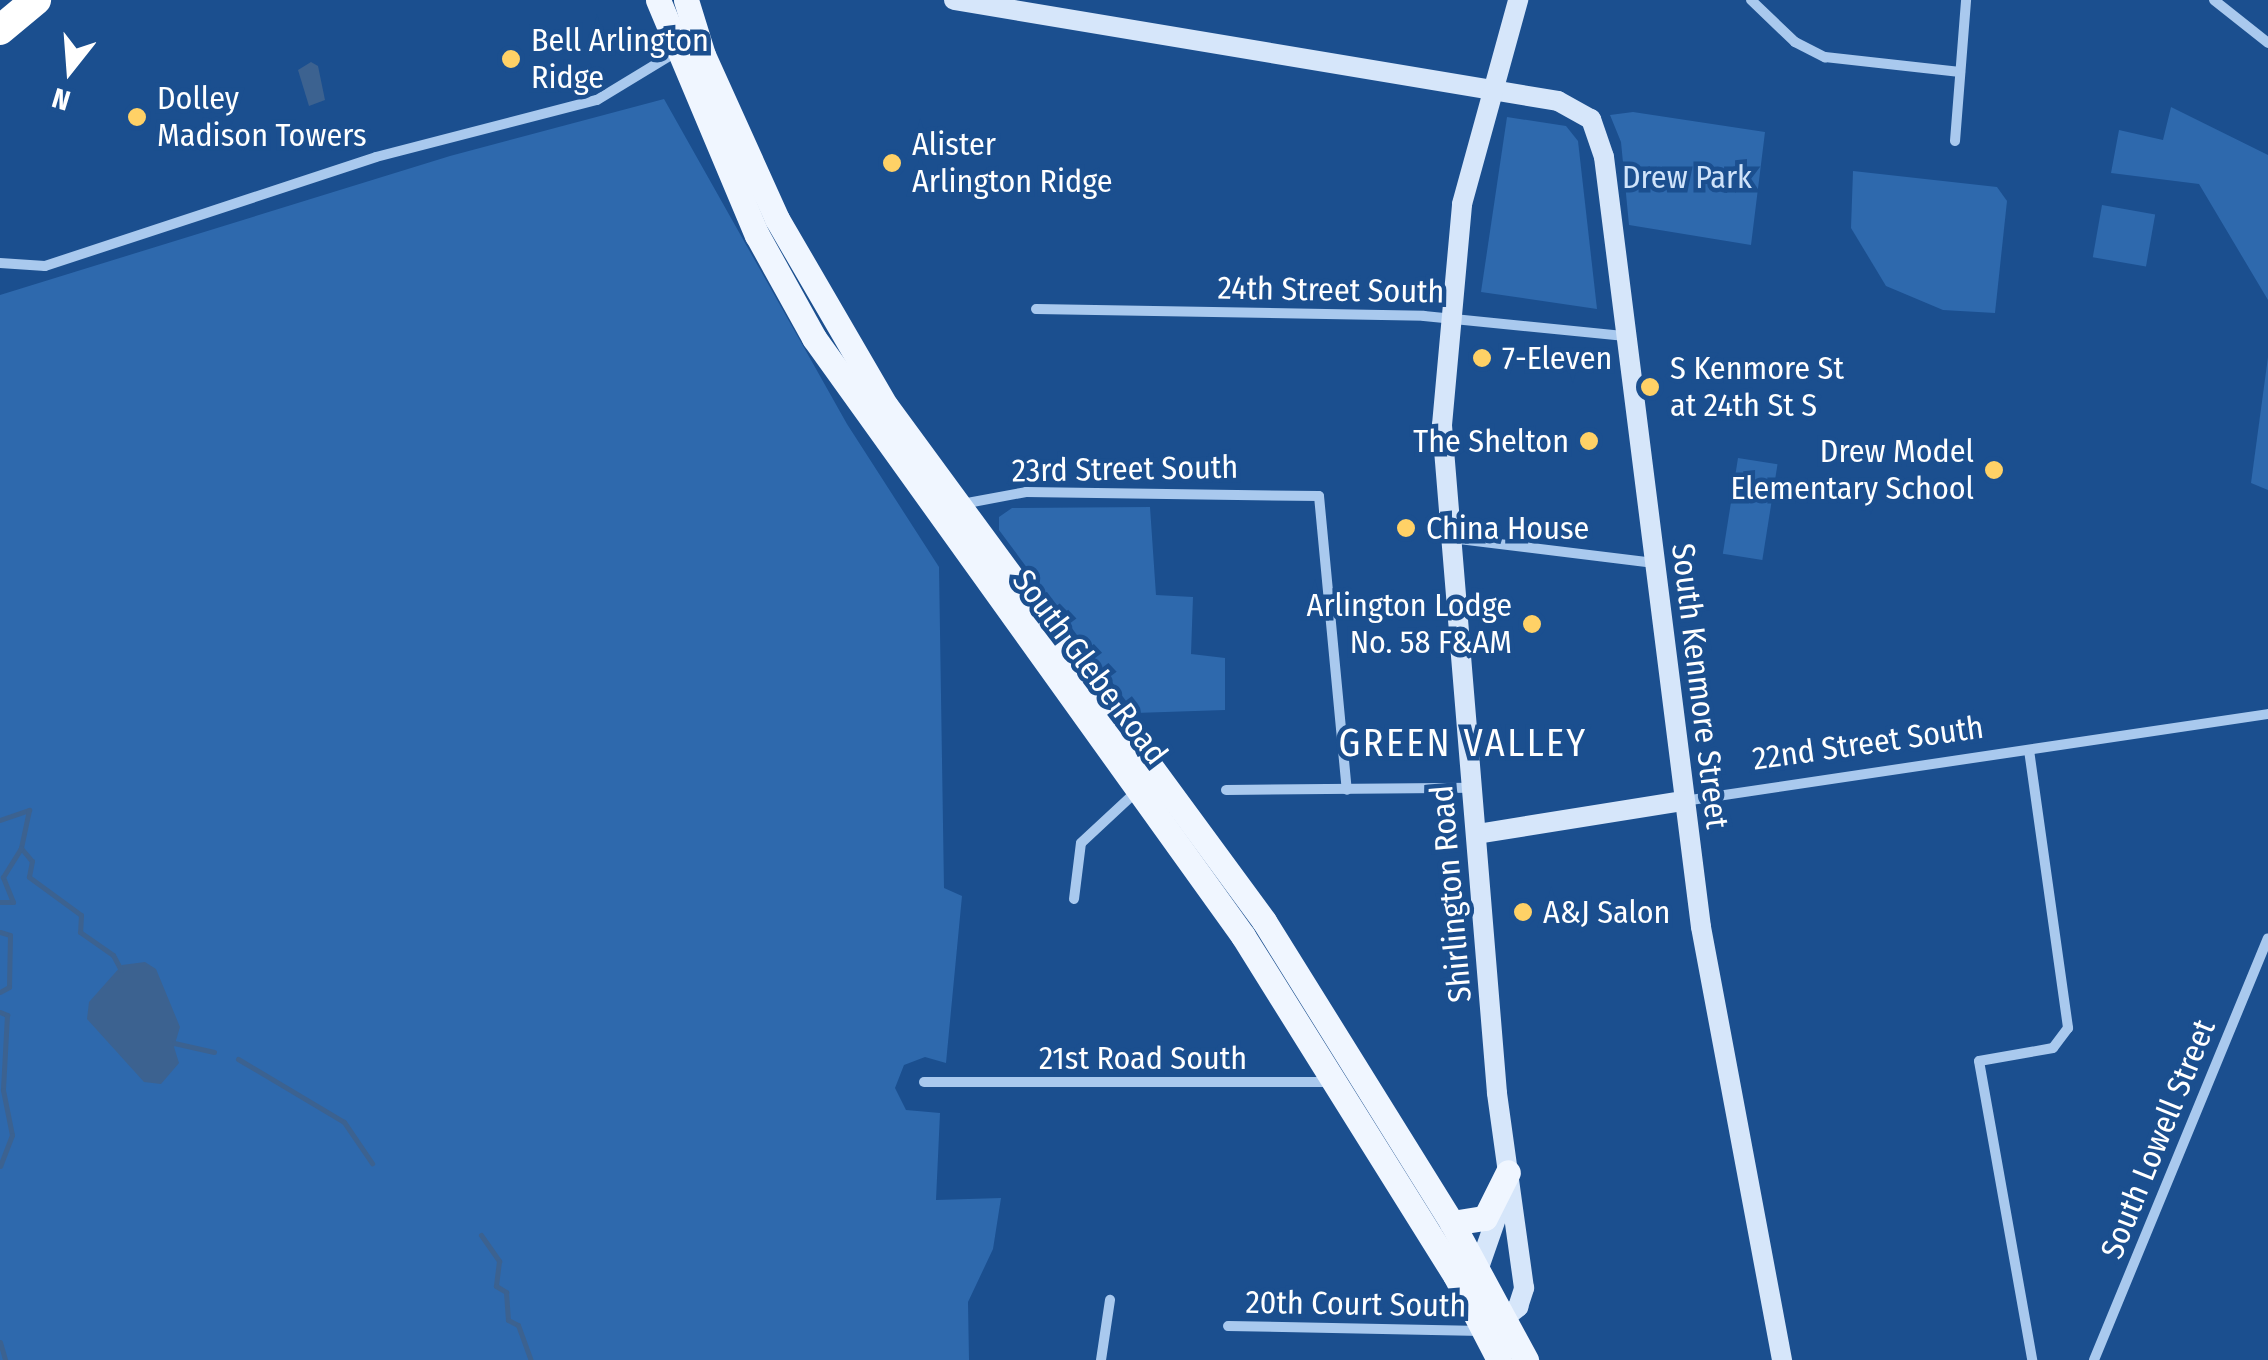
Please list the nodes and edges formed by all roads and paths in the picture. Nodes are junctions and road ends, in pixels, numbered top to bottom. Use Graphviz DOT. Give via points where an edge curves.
graph roads {
  1 [pos="35,0"];
  2 [pos="658,0"];
  3 [pos="686,0"];
  4 [pos="954,0"];
  5 [pos="1518,0"];
  6 [pos="1751,0"];
  7 [pos="1966,0"];
  8 [pos="2214,0"];
  9 [pos="0,30"];
  10 [pos="2268,43"];
  11 [pos="688,44"];
  12 [pos="1960,72"];
  13 [pos="1495,90"];
  14 [pos="1955,141"];
  15 [pos="0,263"];
  16 [pos="1036,309"];
  17 [pos="1451,317"];
  18 [pos="1623,336"];
  19 [pos="947,509"];
  20 [pos="1450,538"];
  21 [pos="1654,562"];
  22 [pos="2268,714"];
  23 [pos="2029,750"];
  24 [pos="1150,782"];
  25 [pos="1471,788"];
  26 [pos="1226,790"];
  27 [pos="1348,790"];
  28 [pos="1683,801"];
  29 [pos="1477,834"];
  30 [pos="1074,899"];
  31 [pos="2268,938"];
  32 [pos="1349,1077"];
  33 [pos="924,1082"];
  34 [pos="1508,1172"];
  35 [pos="1452,1223"];
  36 [pos="1479,1270"];
  37 [pos="1466,1296"];
  38 [pos="1110,1300"];
  39 [pos="1512,1316"];
  40 [pos="1228,1326"];
  41 [pos="1483,1331"];
  42 [pos="1102,1360"];
  43 [pos="1498,1360"];
  44 [pos="1526,1360"];
  45 [pos="1782,1360"];
  46 [pos="2032,1360"];
  47 [pos="2094,1360"];
  1 -- 9 [label="highway"];
  2 -- 11 [label="main road, South Glebe Road"];
  3 -- 11 [label="main road, South Glebe Road"];
  4 -- 13 [label="street, South Kenmore Street"];
  5 -- 13 [label="street, Shirlington Road"];
  6 -- 12 [label="street" via="1795,42 1824,57"];
  7 -- 12 [label="street"];
  8 -- 10 [label="street"];
  11 -- 15 [label="street" via="597,100 376,157 46,266"];
  11 -- 19 [label="main road, South Glebe Road" via="757,235 814,338"];
  12 -- 14 [label="street"];
  13 -- 17 [label="street, Shirlington Road" via="1462,204"];
  13 -- 18 [label="street, South Kenmore Street" via="1573,106 1596,129"];
  16 -- 17 [label="street, 24th Street South"];
  17 -- 18 [label="street, 24th Street South"];
  17 -- 20 [label="street, Shirlington Road" via="1442,425"];
  18 -- 21 [label="street, South Kenmore Street"];
  19 -- 24 [label="main road, South Glebe Road"];
  19 -- 27 [label="street, 23rd Street South" via="1026,492 1319,496"];
  20 -- 21 [label="street"];
  20 -- 25 [label="street, Shirlington Road"];
  21 -- 28 [label="street, South Kenmore Street"];
  22 -- 23 [label="street, 22nd Street South"];
  23 -- 28 [label="street, 22nd Street South"];
  23 -- 46 [label="street" via="2067,1017 2063,1040 2038,1053 1979,1061"];
  24 -- 30 [label="street" via="1081,844"];
  24 -- 32 [label="main road, South Glebe Road"];
  25 -- 27 [label="street"];
  25 -- 29 [label="street, Shirlington Road"];
  26 -- 27 [label="street"];
  28 -- 29 [label="street, 22nd Street South"];
  28 -- 45 [label="street, South Kenmore Street"];
  29 -- 34 [label="street, Shirlington Road"];
  31 -- 47 [label="street, South Lowell Street"];
  32 -- 33 [label="street, 21st Road South"];
  32 -- 35 [label="main road, South Glebe Road"];
  32 -- 37 [label="main road, South Glebe Road"];
  34 -- 35 [label="main road" via="1485,1218"];
  34 -- 36 [label="street" via="1502,1211"];
  34 -- 39 [label="street, Shirlington Road" via="1524,1288"];
  35 -- 36 [label="main road, South Glebe Road"];
  36 -- 37 [label="street"];
  36 -- 39 [label="main road, South Glebe Road"];
  37 -- 41 [label="main road, South Glebe Road"];
  38 -- 42 [label="street"];
  39 -- 41 [label="street"];
  39 -- 44 [label="main road, South Glebe Road"];
  40 -- 41 [label="street, 20th Court South"];
  41 -- 43 [label="main road, South Glebe Road"];
}
